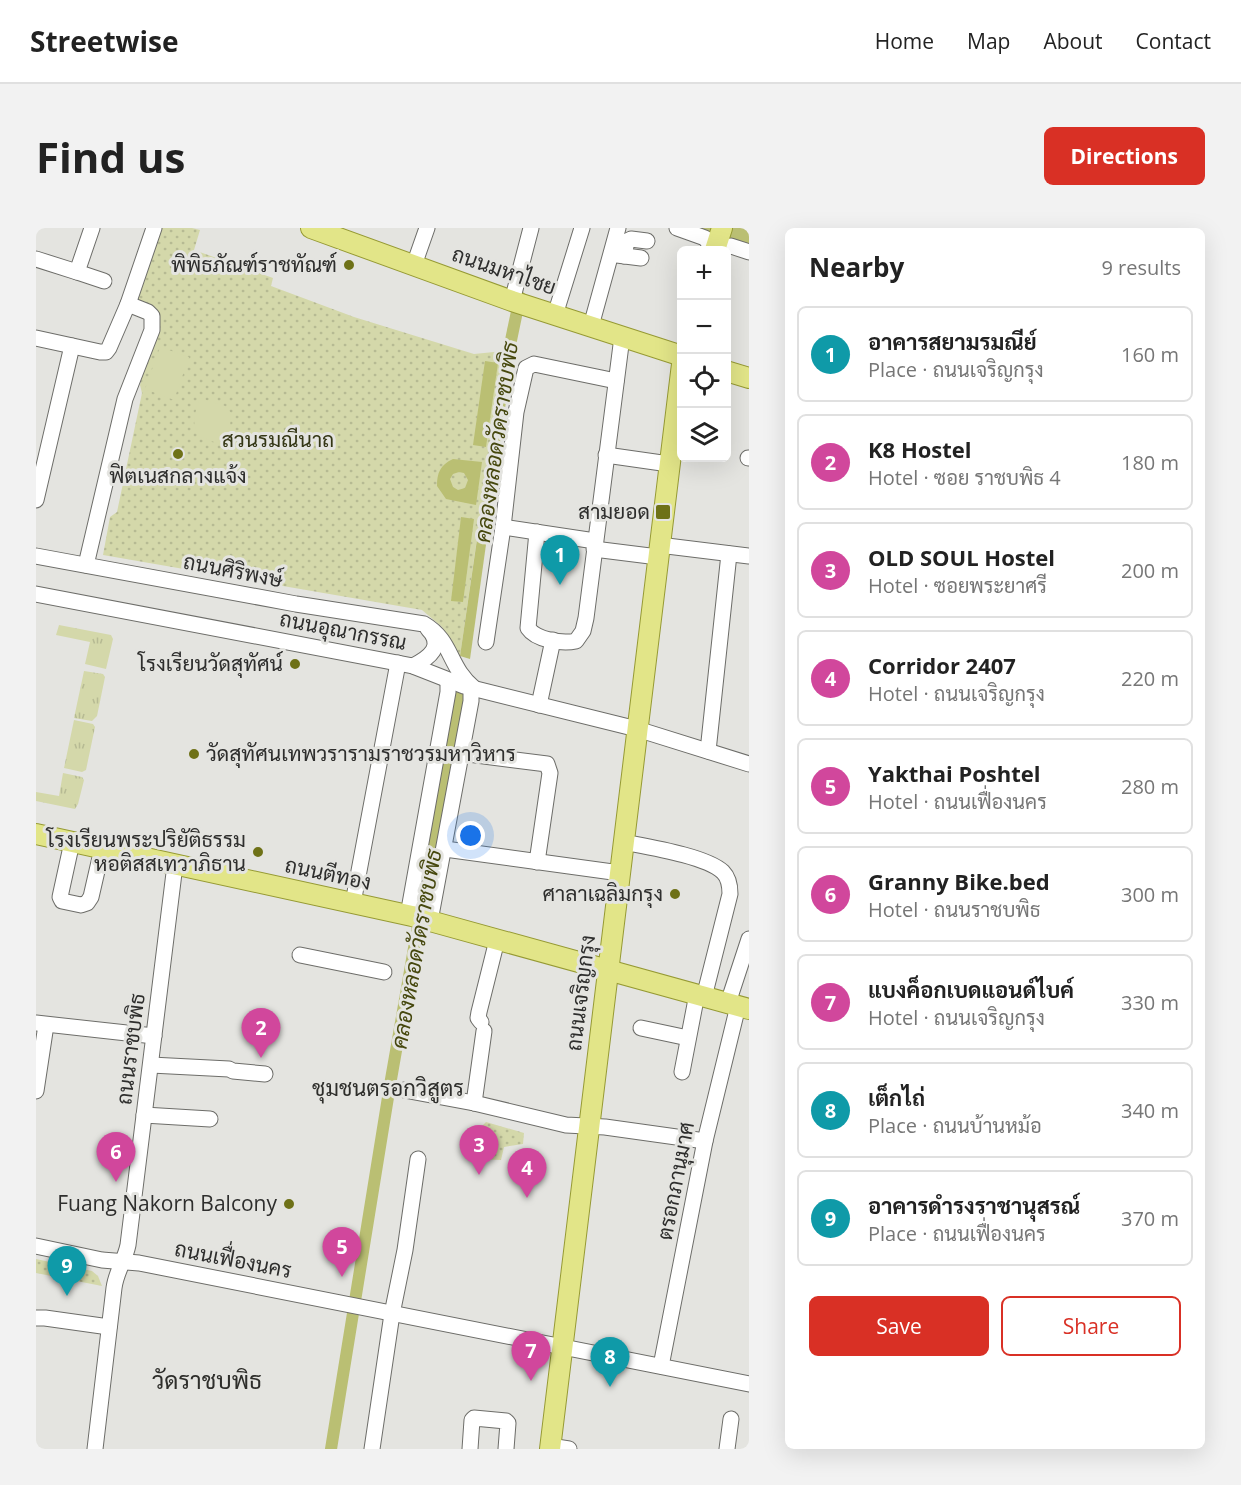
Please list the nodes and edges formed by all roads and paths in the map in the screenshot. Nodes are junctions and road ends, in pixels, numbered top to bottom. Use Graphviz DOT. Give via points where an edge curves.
graph roads {
  1 [pos="92,228"];
  2 [pos="154,228"];
  3 [pos="311,228"];
  4 [pos="428,228"];
  5 [pos="531,228"];
  6 [pos="582,228"];
  7 [pos="618,228"];
  8 [pos="678,228"];
  9 [pos="722,228"];
  10 [pos="647,241"];
  11 [pos="712,246"];
  12 [pos="716,246"];
  13 [pos="731,246"];
  14 [pos="749,252"];
  15 [pos="617,255"];
  16 [pos="641,258"];
  17 [pos="36,259"];
  18 [pos="414,265"];
  19 [pos="77,272"];
  20 [pos="104,281"];
  21 [pos="519,303"];
  22 [pos="128,304"];
  23 [pos="555,315"];
  24 [pos="591,326"];
  25 [pos="622,337"];
  26 [pos="36,338"];
  27 [pos="72,346"];
  28 [pos="677,355"];
  29 [pos="731,372"];
  30 [pos="749,378"];
  31 [pos="616,381"];
  32 [pos="677,397"];
  33 [pos="606,455"];
  34 [pos="669,464"];
  35 [pos="36,500"];
  36 [pos="503,527"];
  37 [pos="537,532"];
  38 [pos="595,545"];
  39 [pos="659,551"];
  40 [pos="729,554"];
  41 [pos="36,556"];
  42 [pos="749,556"];
  43 [pos="86,565"];
  44 [pos="36,594"];
  45 [pos="424,624"];
  46 [pos="553,640"];
  47 [pos="486,642"];
  48 [pos="406,664"];
  49 [pos="448,681"];
  50 [pos="473,688"];
  51 [pos="539,705"];
  52 [pos="637,729"];
  53 [pos="708,751"];
  54 [pos="460,753"];
  55 [pos="749,764"];
  56 [pos="36,834"];
  57 [pos="72,842"];
  58 [pos="623,842"];
  59 [pos="102,849"];
  60 [pos="445,849"];
  61 [pos="537,862"];
  62 [pos="175,865"];
  63 [pos="620,873"];
  64 [pos="353,903"];
  65 [pos="419,918"];
  66 [pos="749,939"];
  67 [pos="497,940"];
  68 [pos="300,955"];
  69 [pos="608,969"];
  70 [pos="384,972"];
  71 [pos="700,995"];
  72 [pos="739,1006"];
  73 [pos="41,1024"];
  74 [pos="641,1028"];
  75 [pos="154,1036"];
  76 [pos="688,1038"];
  77 [pos="151,1065"];
  78 [pos="682,1072"];
  79 [pos="265,1074"];
  80 [pos="404,1090"];
  81 [pos="36,1091"];
  82 [pos="474,1103"];
  83 [pos="144,1115"];
  84 [pos="210,1119"];
  85 [pos="589,1126"];
  86 [pos="705,1141"];
  87 [pos="418,1159"];
  88 [pos="36,1246"];
  89 [pos="124,1263"];
  90 [pos="392,1314"];
  91 [pos="36,1318"];
  92 [pos="109,1327"];
  93 [pos="562,1347"];
  94 [pos="662,1366"];
  95 [pos="749,1383"];
  96 [pos="731,1419"];
  97 [pos="556,1448"];
  98 [pos="95,1449"];
  99 [pos="372,1449"];
  100 [pos="470,1449"];
  101 [pos="506,1449"];
  102 [pos="727,1449"];
  1 -- 19 [label="street"];
  2 -- 22 [label="street"];
  3 -- 18 [label="main road, ถนนมหาไชย"];
  4 -- 18 [label="street"];
  5 -- 21 [label="street"];
  6 -- 23 [label="street"];
  7 -- 15 [label="street"];
  8 -- 11 [label="street" via="705,238"];
  9 -- 12 [label="main road"];
  10 -- 15 [label="street" via="631,239"];
  13 -- 14 [label="street"];
  15 -- 16 [label="street"];
  15 -- 24 [label="street"];
  17 -- 19 [label="street"];
  18 -- 21 [label="main road, ถนนมหาไชย"];
  19 -- 20 [label="street"];
  21 -- 23 [label="main road, ถนนมหาไชย"];
  22 -- 27 [label="street" via="106,352"];
  22 -- 43 [label="street" via="152,316 152,330 125,399"];
  23 -- 24 [label="main road, ถนนมหาไชย"];
  24 -- 25 [label="main road, ถนนมหาไชย"];
  25 -- 28 [label="main road, ถนนมหาไชย"];
  25 -- 31 [label="street"];
  26 -- 27 [label="street"];
  27 -- 35 [label="street"];
  29 -- 30 [label="main road"];
  31 -- 33 [label="street"];
  31 -- 36 [label="street" via="534,364 526,368 516,412"];
  32 -- 34 [label="main road, ถนนเจริญกรุง"];
  33 -- 34 [label="street"];
  33 -- 38 [label="street"];
  34 -- 39 [label="main road, ถนนเจริญกรุง"];
  36 -- 37 [label="street"];
  36 -- 47 [label="street"];
  37 -- 38 [label="street"];
  37 -- 46 [label="street" via="528,628 536,636"];
  38 -- 39 [label="street"];
  38 -- 46 [label="street" via="583,631 570,643"];
  39 -- 40 [label="street"];
  39 -- 52 [label="main road, ถนนเจริญกรุง"];
  40 -- 42 [label="street"];
  40 -- 53 [label="street"];
  41 -- 43 [label="street, ถนนศิริพงษ์"];
  43 -- 45 [label="street, ถนนศิริพงษ์"];
  44 -- 48 [label="street, ถนนอุณากรรณ"];
  45 -- 48 [label="street" via="435,639 433,652 429,658"];
  45 -- 50 [label="street" via="441,637 458,673"];
  46 -- 51 [label="street"];
  48 -- 49 [label="street, ถนนอุณากรรณ"];
  48 -- 64 [label="street"];
  49 -- 50 [label="street, ถนนอุณากรรณ"];
  49 -- 65 [label="street"];
  50 -- 51 [label="street, ถนนอุณากรรณ"];
  50 -- 54 [label="street"];
  51 -- 52 [label="street, ถนนอุณากรรณ"];
  52 -- 53 [label="street, ถนนอุณากรรณ"];
  52 -- 58 [label="main road, ถนนเจริญกรุง"];
  53 -- 55 [label="street, ถนนอุณากรรณ"];
  54 -- 60 [label="street"];
  54 -- 61 [label="street" via="548,764"];
  56 -- 57 [label="main road, ถนนตีทอง"];
  57 -- 59 [label="main road, ถนนตีทอง"];
  57 -- 59 [label="street" via="62,901 87,903"];
  58 -- 63 [label="main road, ถนนเจริญกรุง"];
  58 -- 71 [label="street" via="705,862 728,878 730,894"];
  59 -- 62 [label="main road, ถนนตีทอง"];
  60 -- 61 [label="street"];
  60 -- 65 [label="street"];
  61 -- 63 [label="street"];
  62 -- 64 [label="main road, ถนนตีทอง"];
  62 -- 75 [label="street, ถนนราชบพิธ"];
  63 -- 69 [label="main road, ถนนเจริญกรุง"];
  64 -- 65 [label="main road, ถนนตีทอง"];
  65 -- 67 [label="main road, ถนนตีทอง"];
  66 -- 72 [label="street, ตรอกภานุมาศ"];
  67 -- 69 [label="main road, ถนนตีทอง"];
  67 -- 82 [label="street" via="479,1012 482,1027"];
  68 -- 70 [label="street"];
  69 -- 71 [label="main road, ถนนตีทอง"];
  69 -- 85 [label="main road, ถนนเจริญกรุง"];
  71 -- 72 [label="main road, ถนนตีทอง"];
  71 -- 76 [label="street"];
  72 -- 86 [label="street, ตรอกภานุมาศ"];
  73 -- 75 [label="street"];
  73 -- 81 [label="street"];
  74 -- 76 [label="street"];
  75 -- 77 [label="street, ถนนราชบพิธ"];
  76 -- 78 [label="street"];
  77 -- 79 [label="street"];
  77 -- 83 [label="street, ถนนราชบพิธ"];
  80 -- 82 [label="street"];
  82 -- 85 [label="street" via="566,1125"];
  83 -- 84 [label="street"];
  83 -- 89 [label="street, ถนนราชบพิธ"];
  85 -- 86 [label="street"];
  85 -- 93 [label="main road, ถนนเจริญกรุง"];
  86 -- 94 [label="street, ตรอกภานุมาศ"];
  87 -- 90 [label="street"];
  88 -- 89 [label="street, ถนนเฟื่องนคร"];
  89 -- 90 [label="street, ถนนเฟื่องนคร"];
  89 -- 92 [label="street, ถนนราชบพิธ" via="116,1276"];
  90 -- 93 [label="street, ถนนเฟื่องนคร"];
  90 -- 99 [label="street"];
  91 -- 92 [label="street"];
  92 -- 98 [label="street, ถนนราชบพิธ"];
  93 -- 94 [label="street, ถนนเฟื่องนคร"];
  93 -- 97 [label="main road, ถนนเจริญกรุง"];
  94 -- 95 [label="street, ถนนเฟื่องนคร"];
  96 -- 102 [label="street"];
  100 -- 101 [label="street" via="474,1418 506,1421"];
}
